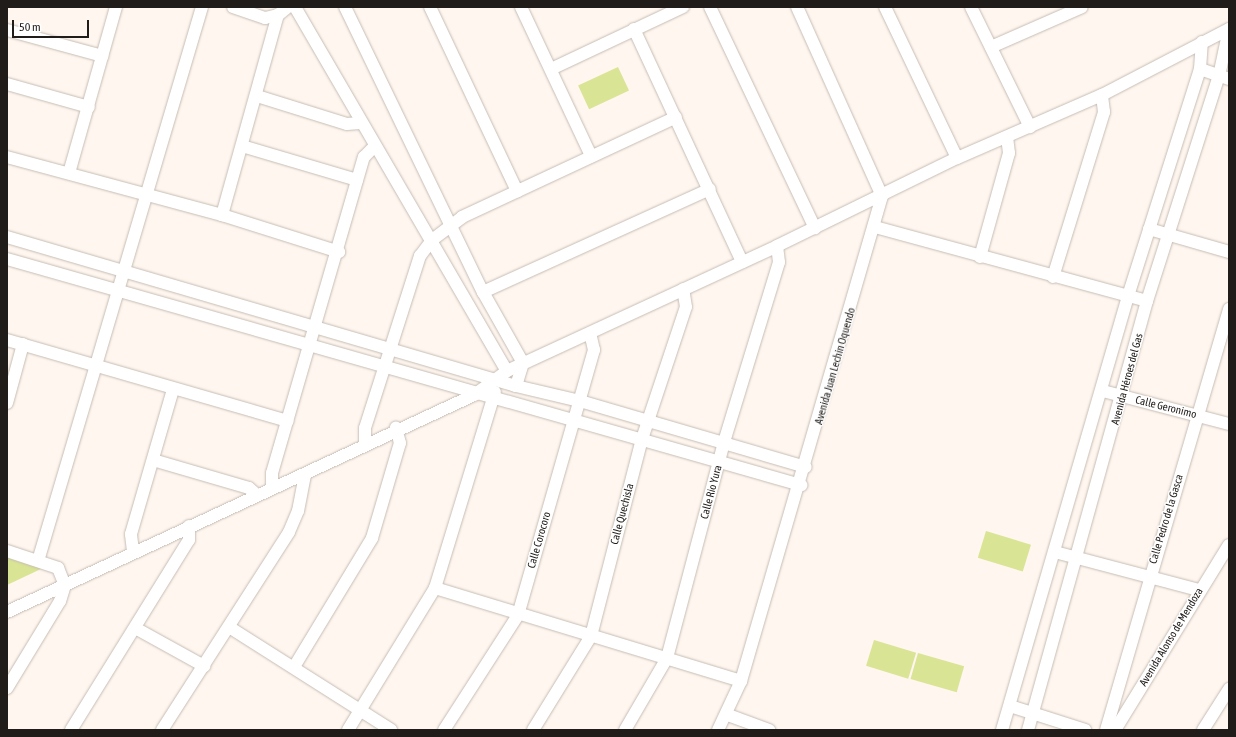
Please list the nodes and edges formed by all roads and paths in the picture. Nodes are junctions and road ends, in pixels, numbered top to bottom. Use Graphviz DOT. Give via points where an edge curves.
graph roads {
  1 [pos="116,7"];
  2 [pos="202,7"];
  3 [pos="233,7"];
  4 [pos="288,7"];
  5 [pos="295,7"];
  6 [pos="345,7"];
  7 [pos="430,7"];
  8 [pos="521,7"];
  9 [pos="683,7"];
  10 [pos="710,7"];
  11 [pos="797,7"];
  12 [pos="885,7"];
  13 [pos="971,7"];
  14 [pos="1082,7"];
  15 [pos="278,15"];
  16 [pos="1229,29"];
  17 [pos="7,30"];
  18 [pos="634,30"];
  19 [pos="1202,42"];
  20 [pos="991,47"];
  21 [pos="103,56"];
  22 [pos="551,69"];
  23 [pos="1200,69"];
  24 [pos="1224,77"];
  25 [pos="7,84"];
  26 [pos="1102,95"];
  27 [pos="257,96"];
  28 [pos="89,107"];
  29 [pos="676,117"];
  30 [pos="360,123"];
  31 [pos="1030,127"];
  32 [pos="1007,138"];
  33 [pos="242,146"];
  34 [pos="374,147"];
  35 [pos="591,156"];
  36 [pos="7,157"];
  37 [pos="957,158"];
  38 [pos="69,173"];
  39 [pos="357,180"];
  40 [pos="710,189"];
  41 [pos="517,191"];
  42 [pos="145,193"];
  43 [pos="882,196"];
  44 [pos="222,215"];
  45 [pos="452,224"];
  46 [pos="875,227"];
  47 [pos="815,228"];
  48 [pos="1149,229"];
  49 [pos="1168,234"];
  50 [pos="7,237"];
  51 [pos="432,240"];
  52 [pos="777,246"];
  53 [pos="339,252"];
  54 [pos="1229,252"];
  55 [pos="980,257"];
  56 [pos="7,259"];
  57 [pos="742,262"];
  58 [pos="123,270"];
  59 [pos="1053,277"];
  60 [pos="683,289"];
  61 [pos="483,292"];
  62 [pos="116,293"];
  63 [pos="1128,296"];
  64 [pos="1147,301"];
  65 [pos="1229,309"];
  66 [pos="317,326"];
  67 [pos="590,334"];
  68 [pos="7,340"];
  69 [pos="23,344"];
  70 [pos="311,347"];
  71 [pos="391,349"];
  72 [pos="523,363"];
  73 [pos="96,367"];
  74 [pos="384,368"];
  75 [pos="507,371"];
  76 [pos="496,380"];
  77 [pos="516,386"];
  78 [pos="173,389"];
  79 [pos="1103,391"];
  80 [pos="474,395"];
  81 [pos="1123,396"];
  82 [pos="493,398"];
  83 [pos="580,401"];
  84 [pos="7,403"];
  85 [pos="1197,415"];
  86 [pos="648,420"];
  87 [pos="288,421"];
  88 [pos="572,422"];
  89 [pos="1229,424"];
  90 [pos="396,428"];
  91 [pos="642,439"];
  92 [pos="724,442"];
  93 [pos="365,445"];
  94 [pos="153,460"];
  95 [pos="719,460"];
  96 [pos="806,467"];
  97 [pos="305,474"];
  98 [pos="801,485"];
  99 [pos="272,487"];
  100 [pos="257,495"];
  101 [pos="189,526"];
  102 [pos="7,551"];
  103 [pos="133,551"];
  104 [pos="1055,552"];
  105 [pos="1227,552"];
  106 [pos="1075,556"];
  107 [pos="38,561"];
  108 [pos="1149,575"];
  109 [pos="65,585"];
  110 [pos="435,588"];
  111 [pos="1199,590"];
  112 [pos="7,612"];
  113 [pos="518,615"];
  114 [pos="229,627"];
  115 [pos="137,629"];
  116 [pos="591,636"];
  117 [pos="667,658"];
  118 [pos="204,666"];
  119 [pos="294,667"];
  120 [pos="741,681"];
  121 [pos="7,688"];
  122 [pos="1229,689"];
  123 [pos="1010,706"];
  124 [pos="360,710"];
  125 [pos="1034,712"];
  126 [pos="728,715"];
  127 [pos="71,730"];
  128 [pos="162,730"];
  129 [pos="348,730"];
  130 [pos="391,730"];
  131 [pos="444,730"];
  132 [pos="534,730"];
  133 [pos="625,730"];
  134 [pos="718,730"];
  135 [pos="770,730"];
  136 [pos="1002,730"];
  137 [pos="1028,730"];
  138 [pos="1085,730"];
  139 [pos="1106,730"];
  140 [pos="1115,730"];
  141 [pos="1203,730"];
  1 -- 21 [label="street"];
  2 -- 42 [label="street"];
  3 -- 15 [label="street" via="265,18"];
  4 -- 15 [label="street"];
  5 -- 30 [label="street"];
  6 -- 45 [label="street"];
  7 -- 41 [label="street"];
  8 -- 22 [label="street"];
  9 -- 18 [label="street"];
  10 -- 47 [label="street"];
  11 -- 43 [label="street"];
  12 -- 37 [label="street"];
  13 -- 20 [label="street"];
  14 -- 20 [label="street"];
  15 -- 27 [label="street"];
  16 -- 19 [label="street"];
  16 -- 24 [label="street, Avenida Héroes del Gas"];
  17 -- 21 [label="street"];
  18 -- 22 [label="street"];
  18 -- 29 [label="street"];
  19 -- 23 [label="street, Avenida Héroes del Gas"];
  19 -- 26 [label="street"];
  20 -- 31 [label="street"];
  21 -- 28 [label="street"];
  22 -- 35 [label="street"];
  23 -- 24 [label="street"];
  23 -- 48 [label="street, Avenida Héroes del Gas"];
  24 -- 49 [label="street, Avenida Héroes del Gas"];
  25 -- 28 [label="street"];
  26 -- 31 [label="street"];
  26 -- 59 [label="street" via="1104,112"];
  27 -- 30 [label="street" via="347,124"];
  27 -- 33 [label="street"];
  28 -- 38 [label="street"];
  29 -- 35 [label="street"];
  29 -- 40 [label="street"];
  30 -- 34 [label="street"];
  31 -- 32 [label="street"];
  32 -- 37 [label="street"];
  32 -- 55 [label="street" via="1009,154"];
  33 -- 39 [label="street"];
  33 -- 44 [label="street"];
  34 -- 39 [label="street" via="364,157"];
  34 -- 51 [label="street"];
  35 -- 41 [label="street"];
  36 -- 38 [label="street"];
  37 -- 43 [label="street"];
  38 -- 42 [label="street"];
  39 -- 53 [label="street"];
  40 -- 57 [label="street"];
  40 -- 61 [label="street"];
  41 -- 45 [label="street"];
  42 -- 44 [label="street"];
  42 -- 58 [label="street"];
  43 -- 46 [label="street, Avenida Juan Lechin Oquendo"];
  43 -- 47 [label="street"];
  44 -- 53 [label="street"];
  45 -- 51 [label="street"];
  45 -- 61 [label="street"];
  46 -- 55 [label="street"];
  46 -- 96 [label="street, Avenida Juan Lechin Oquendo"];
  47 -- 52 [label="street"];
  48 -- 49 [label="street"];
  48 -- 63 [label="street, Avenida Héroes del Gas"];
  49 -- 54 [label="street"];
  49 -- 64 [label="street, Avenida Héroes del Gas"];
  50 -- 58 [label="street"];
  51 -- 71 [label="street" via="420,256"];
  51 -- 75 [label="street"];
  52 -- 57 [label="street"];
  52 -- 92 [label="street, Calle Rio Yura" via="779,262"];
  53 -- 66 [label="street"];
  55 -- 59 [label="street"];
  56 -- 62 [label="street"];
  57 -- 60 [label="street"];
  58 -- 62 [label="street"];
  58 -- 66 [label="street"];
  59 -- 63 [label="street"];
  60 -- 67 [label="street"];
  60 -- 86 [label="street, Calle Quechisla" via="686,307"];
  61 -- 72 [label="street"];
  62 -- 70 [label="street"];
  62 -- 73 [label="street"];
  63 -- 64 [label="street"];
  63 -- 79 [label="street, Avenida Héroes del Gas"];
  64 -- 81 [label="street, Avenida Héroes del Gas"];
  65 -- 85 [label="street, Calle Pedro de la Gasca"];
  66 -- 70 [label="street"];
  66 -- 71 [label="street"];
  67 -- 72 [label="street"];
  67 -- 83 [label="street, Calle Corocoro" via="594,350"];
  68 -- 69 [label="street"];
  69 -- 73 [label="street"];
  69 -- 84 [label="street"];
  70 -- 74 [label="street"];
  70 -- 87 [label="street"];
  71 -- 74 [label="street"];
  71 -- 76 [label="street"];
  72 -- 75 [label="street"];
  72 -- 77 [label="street"];
  73 -- 78 [label="street"];
  73 -- 107 [label="street"];
  74 -- 80 [label="street"];
  74 -- 93 [label="street" via="365,428"];
  75 -- 76 [label="street"];
  76 -- 77 [label="street"];
  76 -- 80 [label="street"];
  76 -- 82 [label="street"];
  77 -- 83 [label="street"];
  78 -- 87 [label="street"];
  78 -- 94 [label="street"];
  79 -- 81 [label="street, Calle Geronimo"];
  79 -- 104 [label="street, Avenida Héroes del Gas"];
  80 -- 82 [label="street"];
  80 -- 90 [label="street"];
  81 -- 85 [label="street, Calle Geronimo"];
  81 -- 106 [label="street, Avenida Héroes del Gas"];
  82 -- 88 [label="street"];
  82 -- 110 [label="street"];
  83 -- 86 [label="street"];
  83 -- 88 [label="street, Calle Corocoro"];
  85 -- 89 [label="street, Calle Geronimo"];
  85 -- 108 [label="street, Calle Pedro de la Gasca"];
  86 -- 91 [label="street, Calle Quechisla"];
  86 -- 92 [label="street"];
  87 -- 99 [label="street" via="272,473"];
  88 -- 91 [label="street"];
  88 -- 113 [label="street, Calle Corocoro"];
  90 -- 93 [label="street"];
  90 -- 119 [label="street" via="400,444 369,544"];
  91 -- 95 [label="street"];
  91 -- 116 [label="street, Calle Quechisla"];
  92 -- 95 [label="street, Calle Rio Yura"];
  92 -- 96 [label="street"];
  93 -- 97 [label="street"];
  94 -- 100 [label="street" via="249,488"];
  94 -- 103 [label="street" via="131,534"];
  95 -- 98 [label="street"];
  95 -- 117 [label="street, Calle Rio Yura"];
  96 -- 98 [label="street, Avenida Juan Lechin Oquendo"];
  97 -- 99 [label="street"];
  97 -- 114 [label="street" via="298,511 289,532"];
  98 -- 120 [label="street, Avenida Juan Lechin Oquendo"];
  99 -- 100 [label="street"];
  100 -- 101 [label="street"];
  101 -- 103 [label="street"];
  101 -- 115 [label="street" via="189,540"];
  102 -- 107 [label="street"];
  103 -- 109 [label="street"];
  104 -- 106 [label="street"];
  104 -- 123 [label="street, Avenida Héroes del Gas"];
  105 -- 111 [label="street, Avenida Alonso de Mendoza"];
  106 -- 108 [label="street"];
  106 -- 125 [label="street, Avenida Héroes del Gas"];
  107 -- 109 [label="street" via="58,568"];
  108 -- 111 [label="street"];
  108 -- 139 [label="street, Calle Pedro de la Gasca"];
  109 -- 112 [label="street"];
  109 -- 121 [label="street" via="60,601"];
  110 -- 113 [label="street"];
  110 -- 124 [label="street"];
  111 -- 140 [label="street, Avenida Alonso de Mendoza"];
  113 -- 116 [label="street"];
  113 -- 131 [label="street, Calle Corocoro"];
  114 -- 118 [label="street"];
  114 -- 119 [label="street"];
  115 -- 118 [label="street"];
  115 -- 127 [label="street"];
  116 -- 117 [label="street"];
  116 -- 132 [label="street, Calle Quechisla"];
  117 -- 120 [label="street"];
  117 -- 133 [label="street, Calle Rio Yura"];
  118 -- 128 [label="street"];
  119 -- 124 [label="street"];
  120 -- 126 [label="street, Avenida Juan Lechin Oquendo"];
  122 -- 141 [label="street"];
  123 -- 125 [label="street"];
  123 -- 136 [label="street, Avenida Héroes del Gas"];
  124 -- 129 [label="street"];
  124 -- 130 [label="street"];
  125 -- 137 [label="street, Avenida Héroes del Gas"];
  125 -- 138 [label="street"];
  126 -- 134 [label="street, Avenida Juan Lechin Oquendo"];
  126 -- 135 [label="street"];
}
